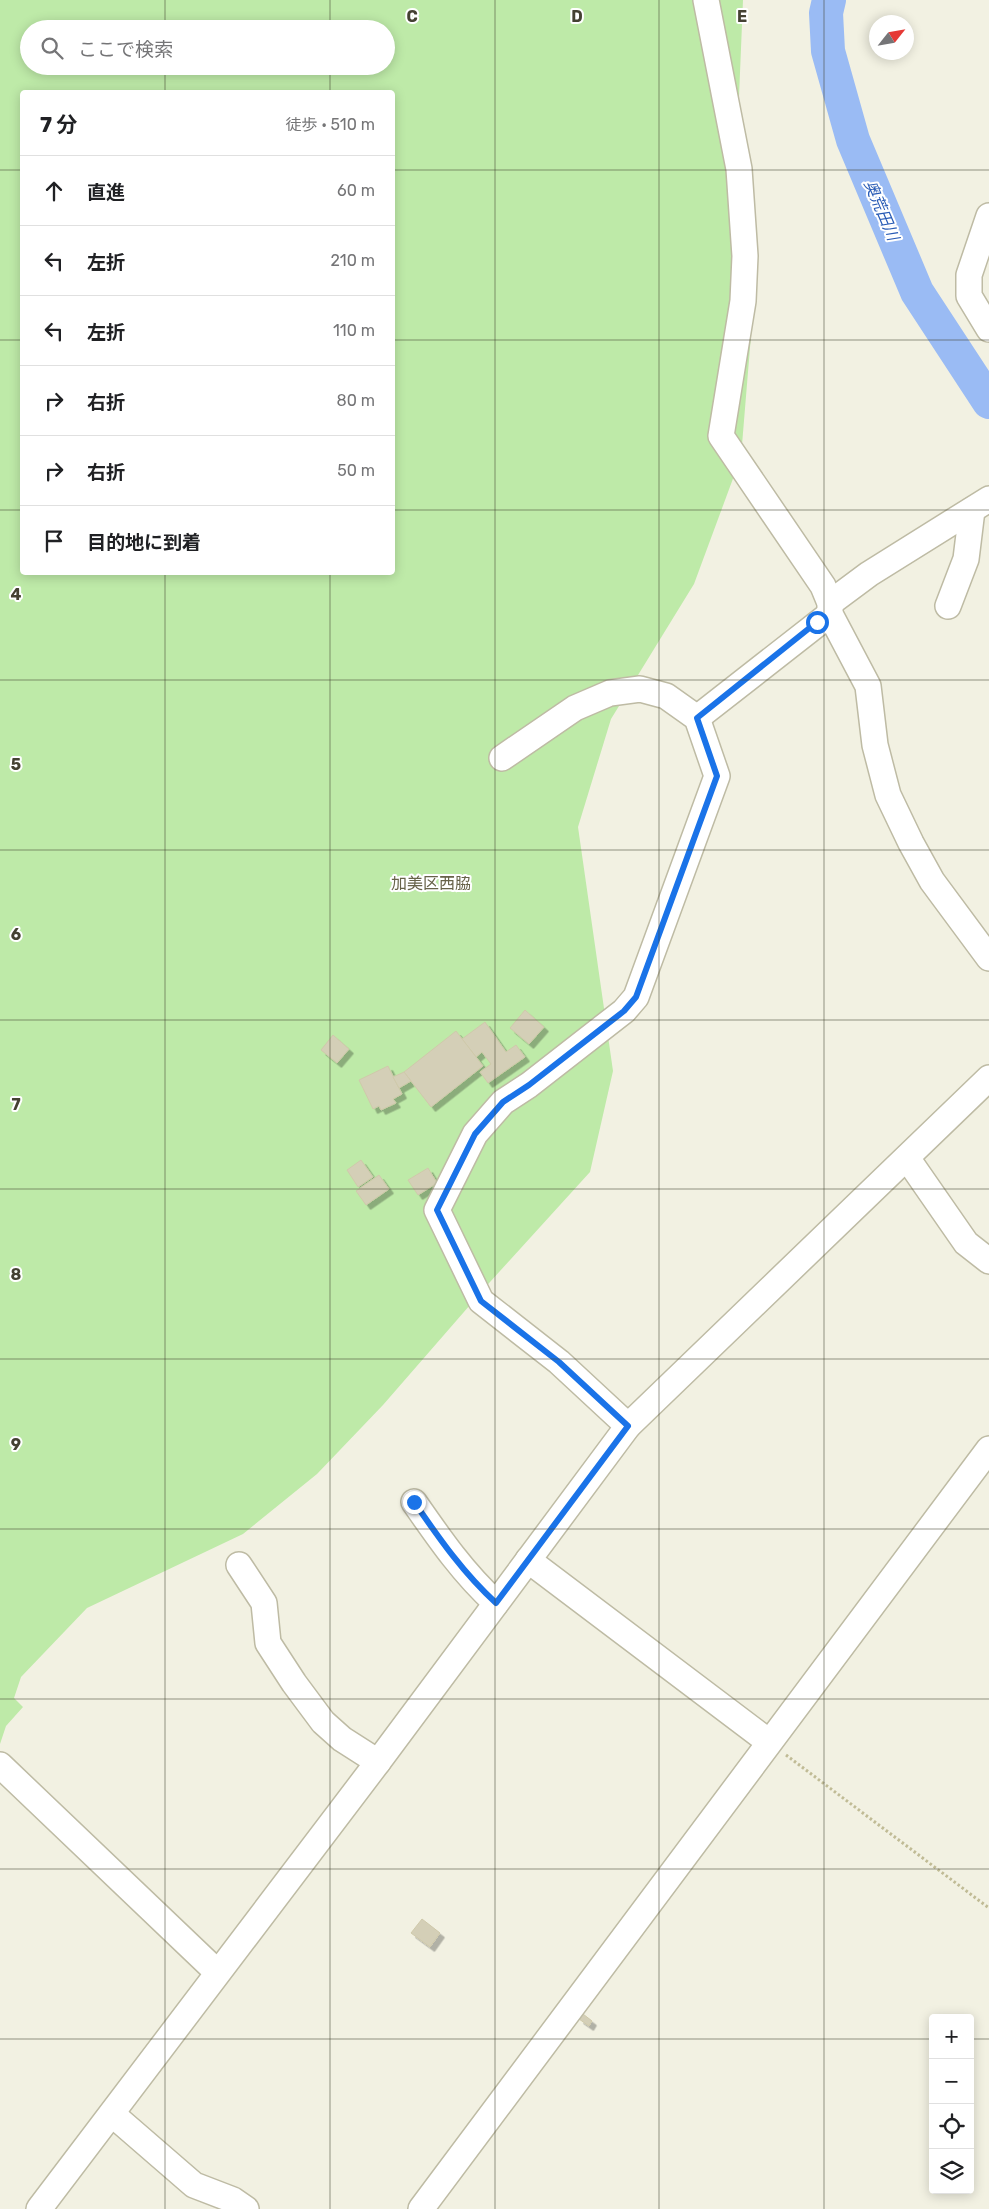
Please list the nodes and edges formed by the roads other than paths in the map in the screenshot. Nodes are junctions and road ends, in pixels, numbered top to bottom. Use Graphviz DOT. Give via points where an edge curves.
graph roads {
  1 [pos="706,0"];
  2 [pos="989,216"];
  3 [pos="989,329"];
  4 [pos="981,504"];
  5 [pos="948,606"];
  6 [pos="830,609"];
  7 [pos="697,718"];
  8 [pos="502,758"];
  9 [pos="989,958"];
  10 [pos="989,1078"];
  11 [pos="907,1158"];
  12 [pos="989,1261"];
  13 [pos="628,1426"];
  14 [pos="989,1449"];
  15 [pos="414,1502"];
  16 [pos="528,1560"];
  17 [pos="239,1565"];
  18 [pos="496,1603"];
  19 [pos="769,1742"];
  20 [pos="378,1762"];
  21 [pos="0,1764"];
  22 [pos="217,1972"];
  23 [pos="112,2114"];
  24 [pos="39,2209"];
  25 [pos="246,2209"];
  26 [pos="422,2209"];
  1 -- 6 [label="street" via="738,169 745,256 744,301 721,436 823,586"];
  2 -- 3 [label="street" via="969,275 968,296"];
  4 -- 5 [label="street" via="966,559"];
  4 -- 6 [label="street" via="869,574"];
  6 -- 7 [label="street"];
  6 -- 9 [label="street" via="868,686 875,745 888,795 932,881"];
  7 -- 8 [label="street" via="666,696 640,689 610,693 575,708"];
  7 -- 13 [label="street" via="717,776 636,997 624,1011 503,1102 475,1134 437,1210 481,1301 559,1362"];
  10 -- 11 [label="street"];
  11 -- 12 [label="street" via="966,1243"];
  11 -- 13 [label="street"];
  13 -- 16 [label="street"];
  14 -- 19 [label="street"];
  15 -- 18 [label="street" via="452,1558"];
  16 -- 18 [label="street"];
  16 -- 19 [label="street"];
  17 -- 20 [label="street" via="264,1603 268,1643 294,1683 323,1722 342,1739"];
  18 -- 20 [label="street"];
  19 -- 26 [label="street"];
  20 -- 22 [label="street"];
  21 -- 22 [label="street"];
  22 -- 23 [label="street"];
  23 -- 24 [label="street"];
  23 -- 25 [label="street" via="194,2186 234,2200"];
}
